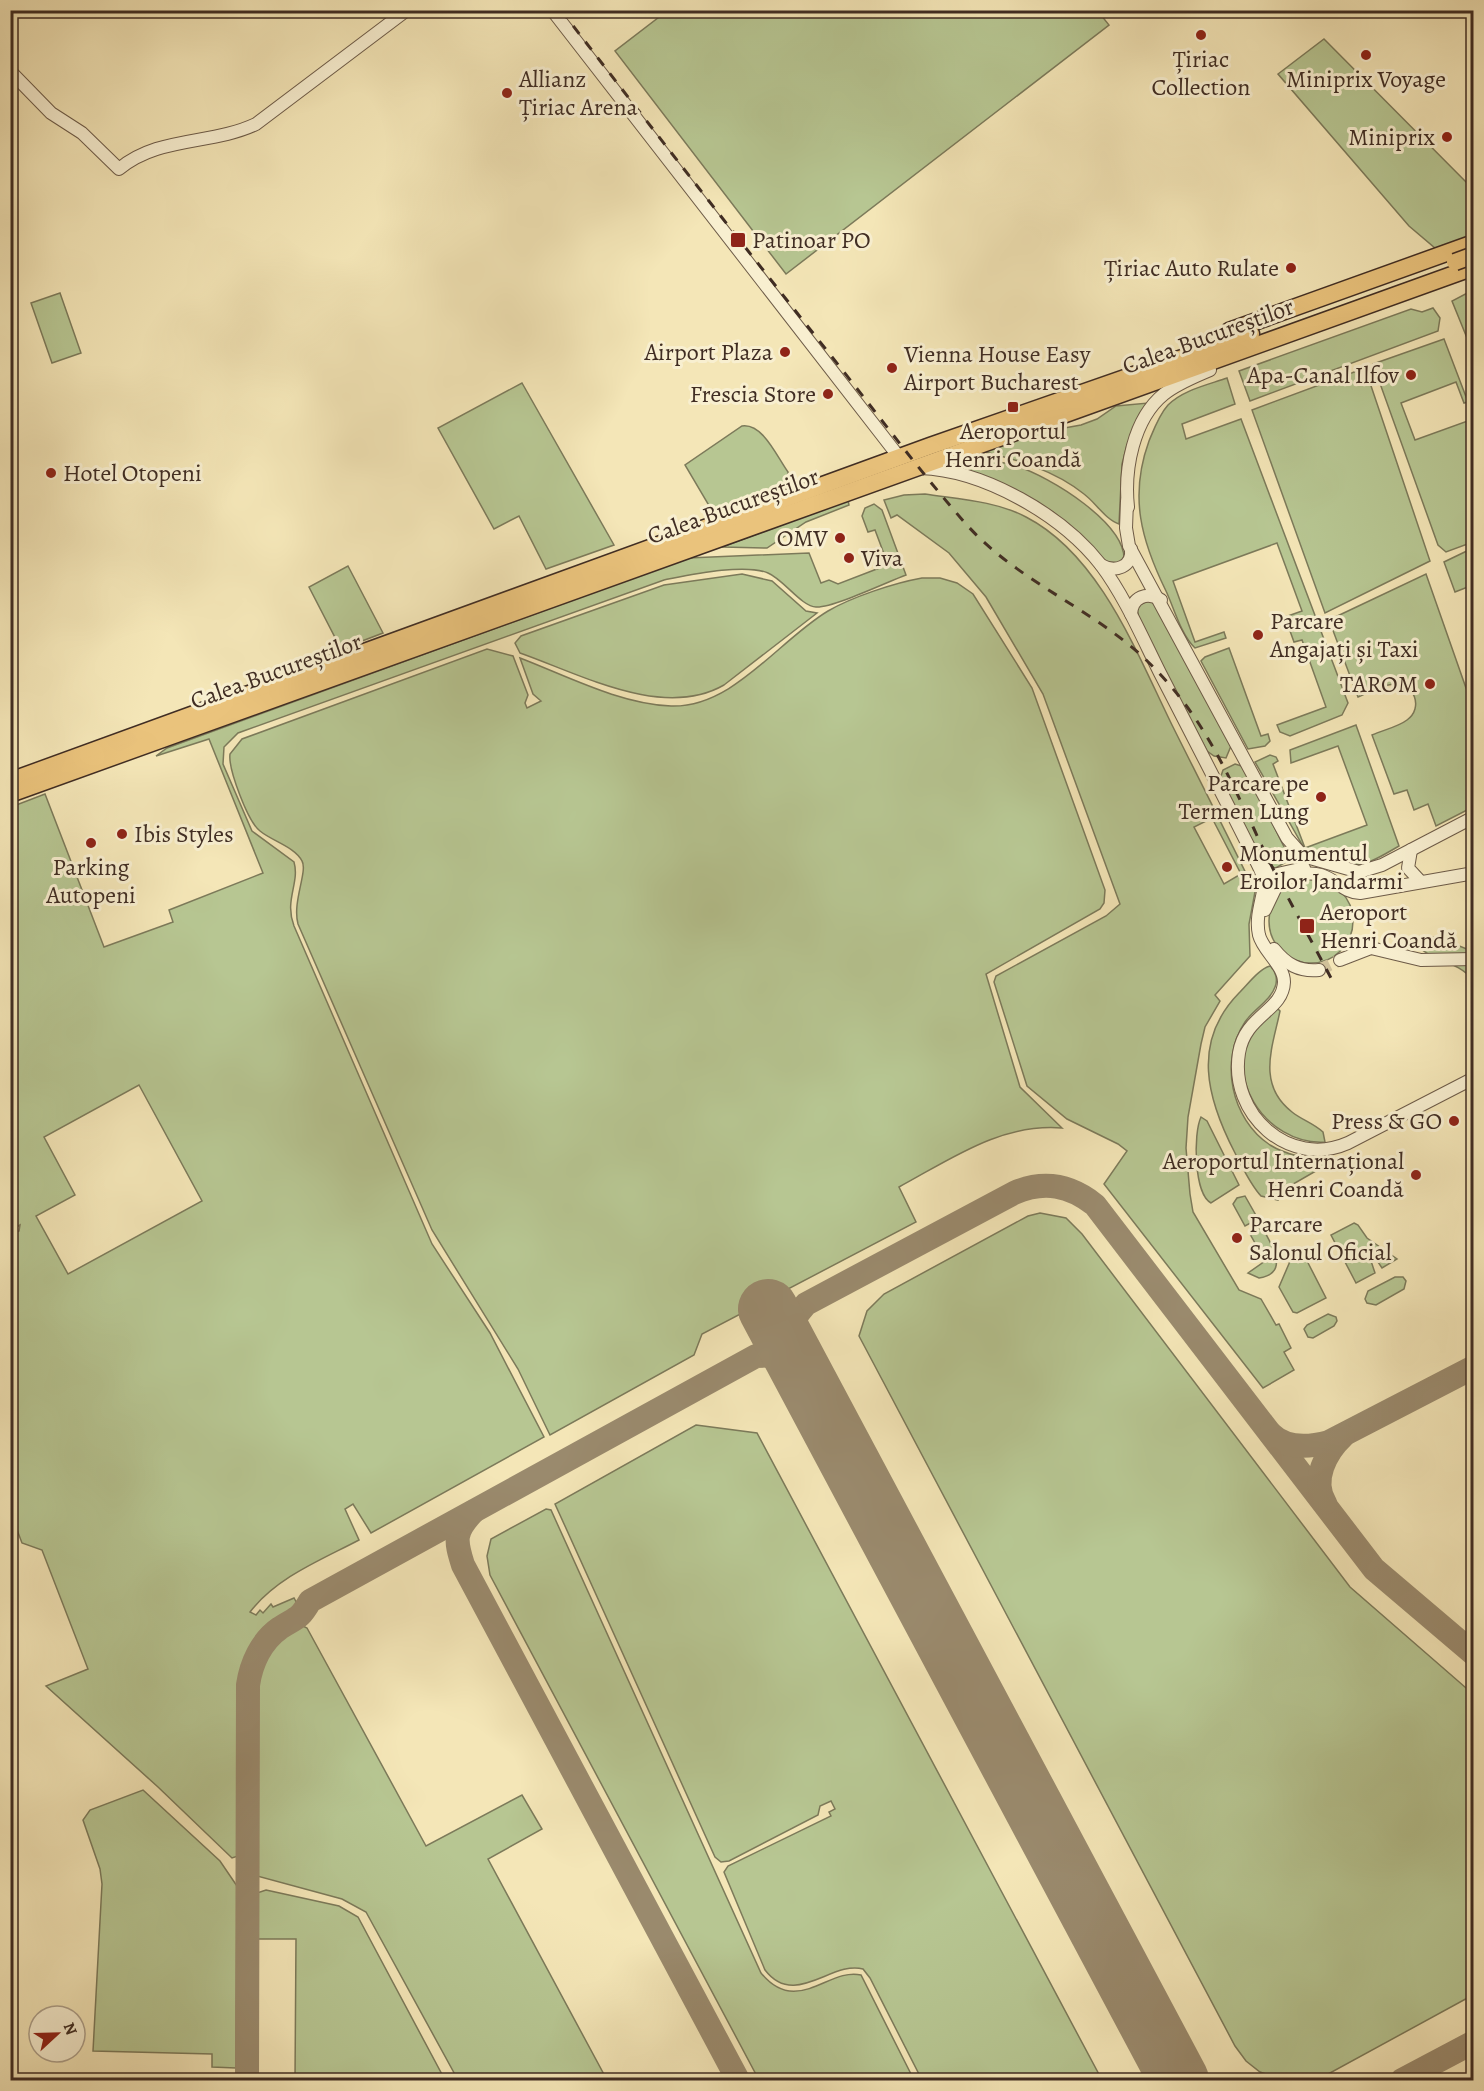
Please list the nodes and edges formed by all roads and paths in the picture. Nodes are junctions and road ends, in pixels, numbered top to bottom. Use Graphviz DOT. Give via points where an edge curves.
graph roads {
  1 [pos="407,10"];
  2 [pos="552,10"];
  3 [pos="10,71"];
  4 [pos="1470,251"];
  5 [pos="1472,273"];
  6 [pos="1272,333"];
  7 [pos="1229,362"];
  8 [pos="1127,383"];
  9 [pos="904,462"];
  10 [pos="1127,501"];
  11 [pos="1131,549"];
  12 [pos="1139,561"];
  13 [pos="1101,565"];
  14 [pos="1161,600"];
  15 [pos="1131,614"];
  16 [pos="10,781"];
  17 [pos="10,794"];
  18 [pos="1473,817"];
  19 [pos="1411,850"];
  20 [pos="1256,860"];
  21 [pos="1473,873"];
  22 [pos="1297,875"];
  23 [pos="1420,881"];
  24 [pos="1276,887"];
  25 [pos="1374,890"];
  26 [pos="1473,958"];
  27 [pos="1340,960"];
  28 [pos="1319,970"];
  29 [pos="1473,1078"];
  1 -- 3 [label="street" via="256,124 150,150 119,169 82,133 51,113"];
  2 -- 9 [label="street"];
  4 -- 6 [label="highway, Calea Bucureștilor, bridge"];
  4 -- 8 [label="highway" via="1242,325 1142,366"];
  5 -- 6 [label="highway, Calea Bucureștilor"];
  5 -- 7 [label="highway"];
  6 -- 8 [label="highway, Calea Bucureștilor"];
  7 -- 8 [label="highway" via="1150,388"];
  7 -- 10 [label="street" via="1186,380 1153,405 1132,448"];
  8 -- 9 [label="highway, Calea Bucureștilor"];
  9 -- 13 [label="street" via="971,479 1029,503 1056,521"];
  9 -- 16 [label="highway, Calea Bucureștilor"];
  9 -- 17 [label="highway, Calea Bucureștilor"];
  10 -- 11 [label="street" via="1127,538"];
  10 -- 12 [label="street"];
  11 -- 12 [label="street"];
  11 -- 13 [label="street" via="1130,559 1123,567 1113,570"];
  12 -- 14 [label="street"];
  13 -- 15 [label="street"];
  14 -- 15 [label="street" via="1151,595 1140,597 1132,605"];
  14 -- 19 [label="street" via="1270,807 1299,854 1359,872"];
  15 -- 20 [label="street"];
  18 -- 19 [label="street"];
  19 -- 23 [label="street" via="1408,868"];
  20 -- 25 [label="street" via="1265,872 1273,875 1318,868"];
  20 -- 29 [label="street" via="1264,883 1258,930 1284,983 1280,998 1254,1020 1239,1052 1238,1074 1248,1107 1260,1125 1285,1144 1310,1150 1338,1148"];
  21 -- 23 [label="street"];
  22 -- 25 [label="street" via="1323,875 1354,893"];
  23 -- 25 [label="street"];
  24 -- 28 [label="street" via="1264,915 1268,939 1288,964"];
  26 -- 27 [label="street" via="1421,960 1371,948"];
}
